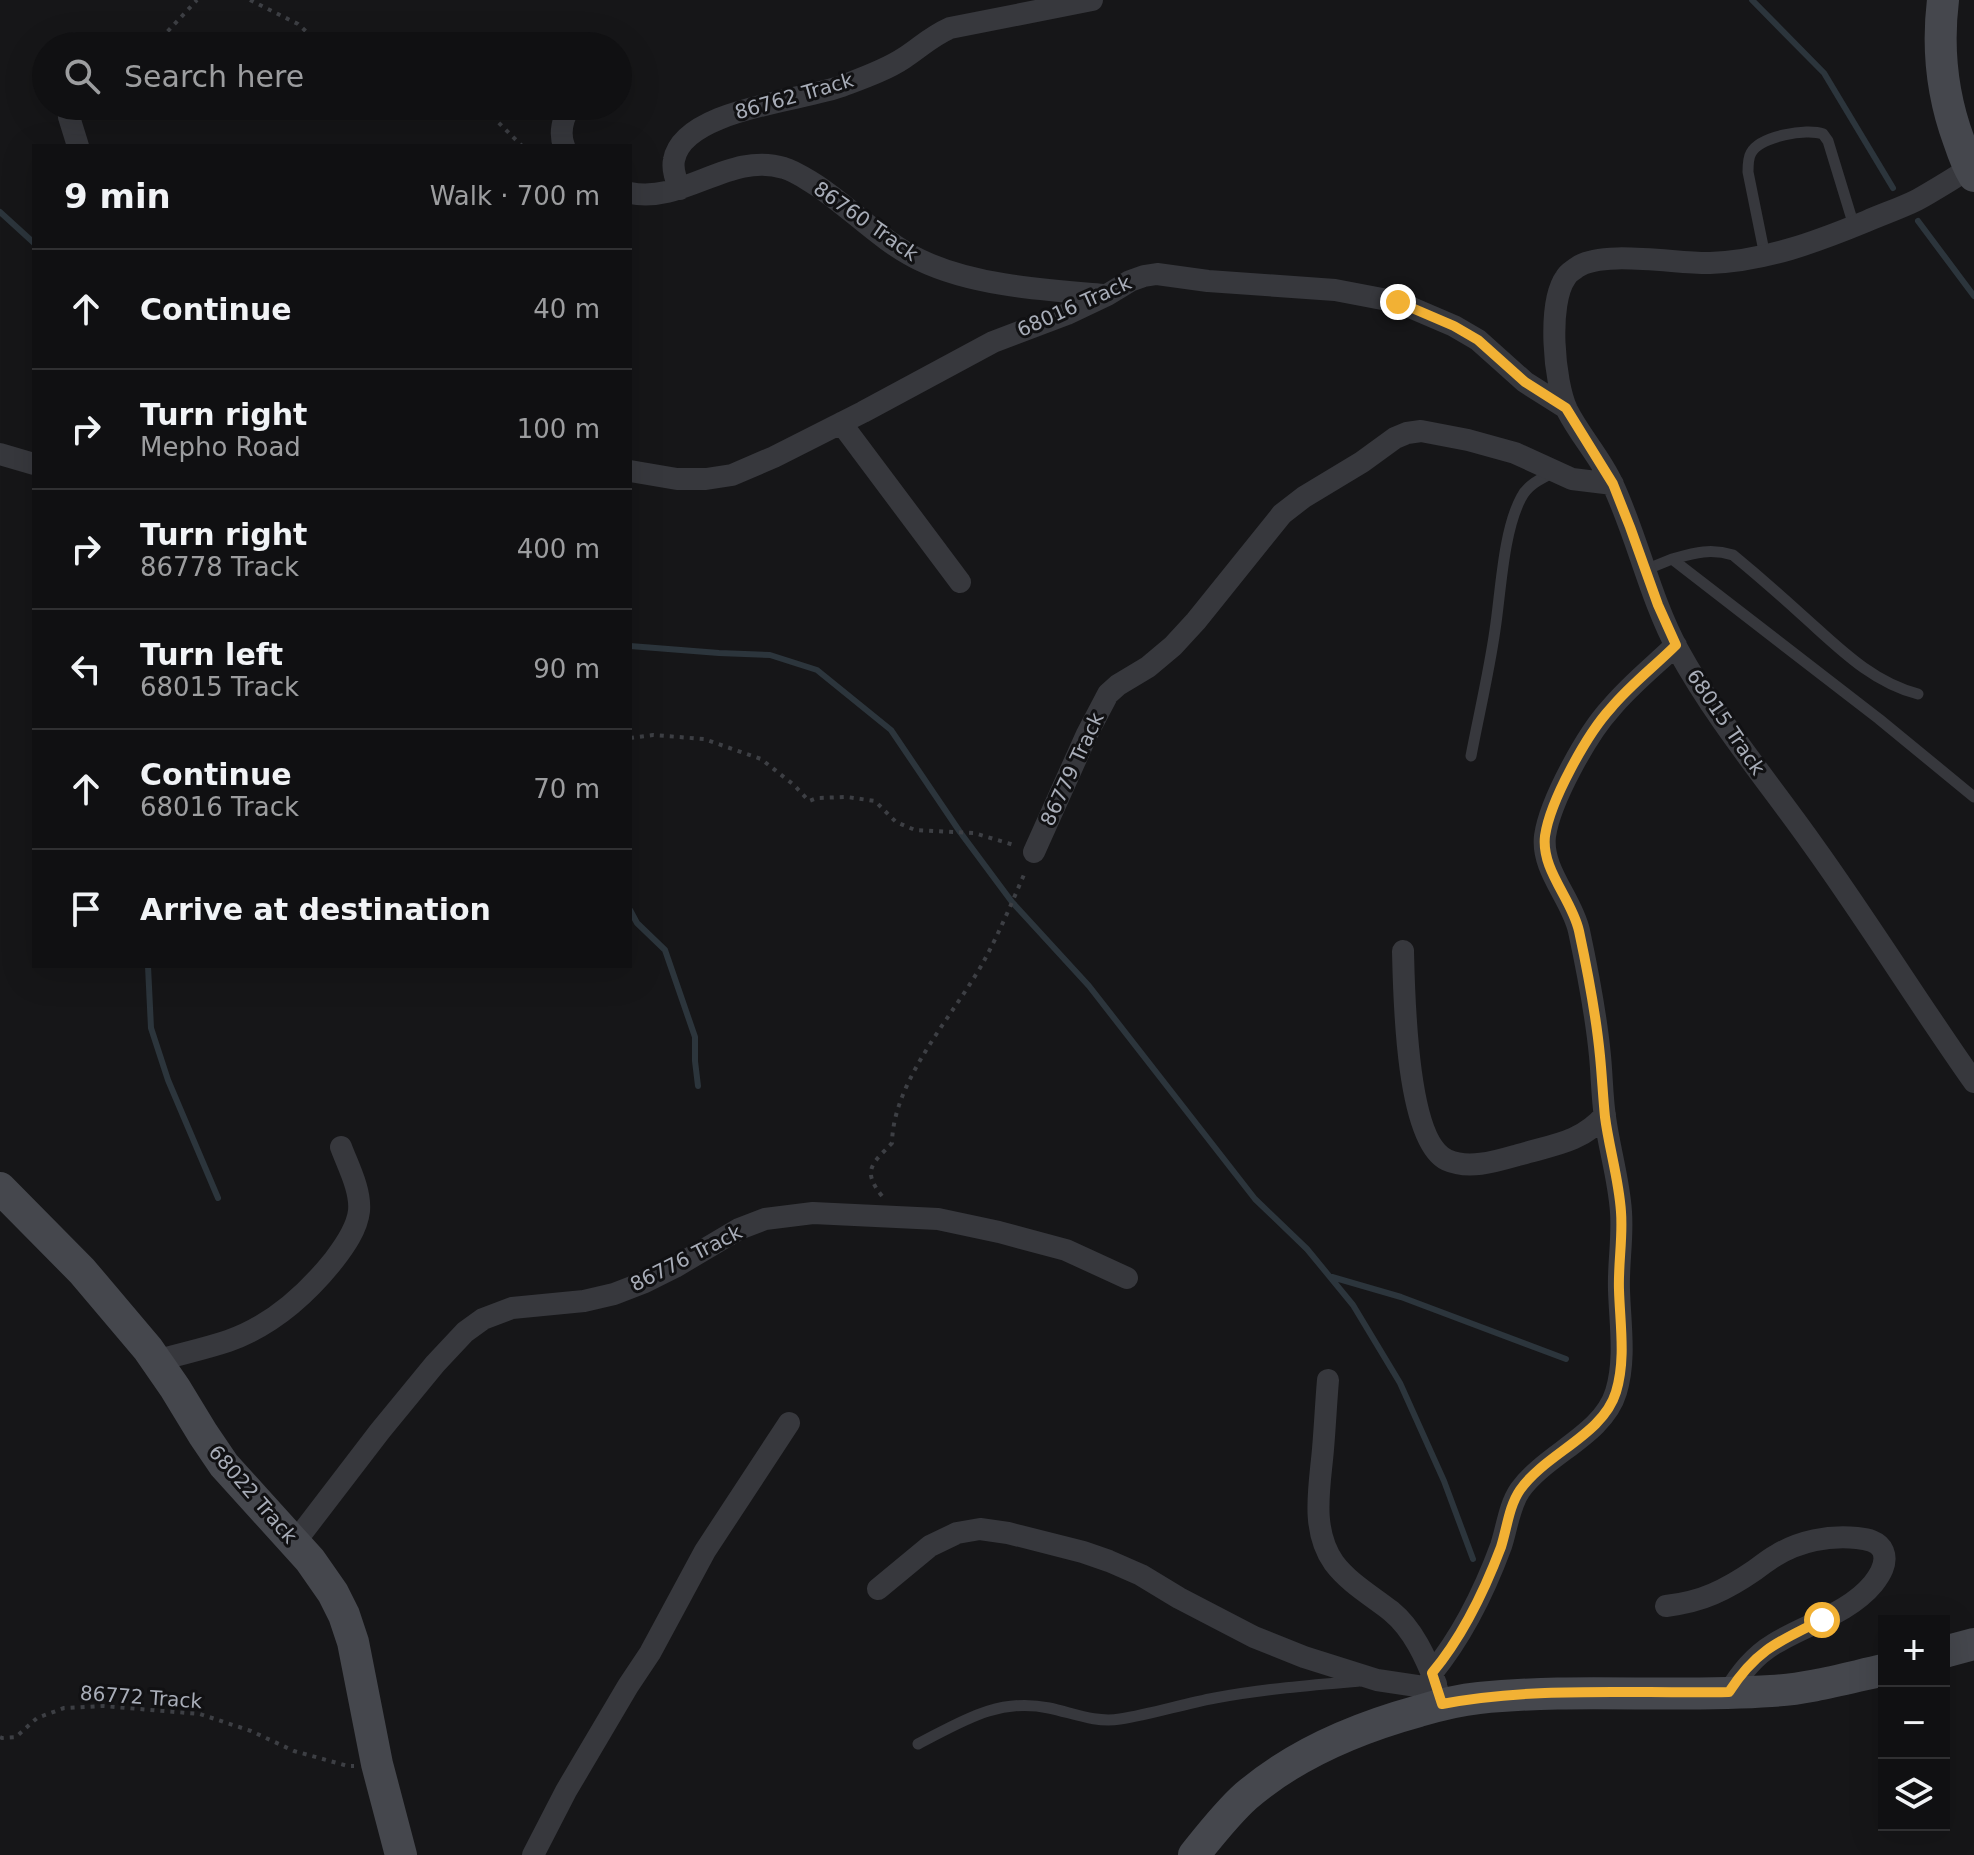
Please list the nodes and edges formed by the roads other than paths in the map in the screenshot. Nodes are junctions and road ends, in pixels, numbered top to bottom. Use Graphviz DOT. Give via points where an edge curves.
graph roads {
  1 [pos="1092,0"];
  2 [pos="1943,0"];
  3 [pos="70,120"];
  4 [pos="564,120"];
  5 [pos="76,142"];
  6 [pos="563,144"];
  7 [pos="1972,172"];
  8 [pos="680,189"];
  9 [pos="632,193"];
  10 [pos="1854,226"];
  11 [pos="1765,256"];
  12 [pos="1107,295"];
  13 [pos="1566,408"];
  14 [pos="841,423"];
  15 [pos="0,454"];
  16 [pos="32,463"];
  17 [pos="632,471"];
  18 [pos="1554,472"];
  19 [pos="1613,484"];
  20 [pos="1672,559"];
  21 [pos="1645,570"];
  22 [pos="960,582"];
  23 [pos="1676,645"];
  24 [pos="1918,694"];
  25 [pos="1471,756"];
  26 [pos="1974,797"];
  27 [pos="1034,852"];
  28 [pos="1403,951"];
  29 [pos="1974,1082"];
  30 [pos="1605,1115"];
  31 [pos="341,1147"];
  32 [pos="0,1188"];
  33 [pos="1127,1278"];
  34 [pos="156,1361"];
  35 [pos="1328,1380"];
  36 [pos="789,1423"];
  37 [pos="295,1542"];
  38 [pos="878,1589"];
  39 [pos="1666,1606"];
  40 [pos="1974,1644"];
  41 [pos="1950,1650"];
  42 [pos="1878,1671"];
  43 [pos="1377,1680"];
  44 [pos="1437,1689"];
  45 [pos="1729,1692"];
  46 [pos="918,1744"];
  47 [pos="401,1855"];
  48 [pos="533,1855"];
  49 [pos="1194,1855"];
  1 -- 8 [label="street, 86762 Track" via="950,28 890,66 840,86 717,119 680,144 674,167"];
  2 -- 7 [label="street" via="1942,77 1952,123"];
  3 -- 5 [label="street"];
  4 -- 6 [label="street"];
  7 -- 10 [label="street, 68015 Track"];
  8 -- 9 [label="street, 86760 Track"];
  8 -- 12 [label="street, 86760 Track" via="744,166 786,168 920,260 990,281"];
  10 -- 11 [label="street, 68015 Track"];
  10 -- 11 [label="lane" via="1823,134 1762,141 1752,150 1748,172"];
  11 -- 13 [label="street, 68015 Track" via="1712,263 1597,259 1579,265 1566,277 1554,327 1558,383"];
  12 -- 13 [label="street, 68016 Track" via="1130,281 1157,274 1335,290 1398,302 1478,340 1525,382"];
  12 -- 14 [label="street, 68016 Track" via="993,342"];
  13 -- 19 [label="street, 68015 Track"];
  14 -- 17 [label="street, 68016 Track" via="732,475 677,479"];
  14 -- 22 [label="street"];
  15 -- 16 [label="street"];
  18 -- 19 [label="street, 86779 Track"];
  18 -- 25 [label="lane" via="1533,483 1513,516"];
  18 -- 27 [label="street, 86779 Track" via="1515,453 1421,431 1395,438 1304,497 1282,514 1173,646 1108,694"];
  19 -- 21 [label="street, 68015 Track"];
  20 -- 21 [label="lane"];
  20 -- 24 [label="lane" via="1698,551 1733,555 1876,678"];
  20 -- 26 [label="lane"];
  21 -- 23 [label="street, 68015 Track"];
  23 -- 29 [label="street, 68015 Track" via="1723,724 1856,906"];
  23 -- 30 [label="street" via="1610,708 1583,746 1545,838 1582,944"];
  28 -- 30 [label="street" via="1410,1070 1436,1153 1464,1164 1498,1161 1568,1141"];
  30 -- 44 [label="street" via="1621,1213 1622,1344 1616,1392 1593,1427 1544,1464 1517,1494 1478,1601"];
  31 -- 34 [label="street" via="359,1211 341,1251 317,1282 259,1327"];
  32 -- 34 [label="street, 68022 Track" via="82,1271"];
  33 -- 37 [label="street, 86776 Track" via="1066,1250 938,1219 813,1213 765,1219 614,1294 512,1308 483,1319 426,1376"];
  34 -- 37 [label="street, 68022 Track" via="224,1465"];
  35 -- 44 [label="street" via="1318,1514 1323,1541 1352,1582 1408,1630"];
  36 -- 48 [label="street" via="705,1551"];
  37 -- 47 [label="street, 68022 Track" via="344,1615"];
  38 -- 43 [label="street" via="930,1546 957,1533 1008,1533 1109,1561 1275,1647"];
  39 -- 45 [label="street" via="1712,1595 1796,1546 1848,1537 1881,1547 1884,1566 1868,1591 1773,1645 1754,1659"];
  40 -- 41 [label="street"];
  42 -- 45 [label="street" via="1817,1685"];
  43 -- 44 [label="street"];
  43 -- 46 [label="lane" via="1257,1691 1118,1720 1092,1720 1021,1704 997,1707"];
  44 -- 45 [label="street" via="1475,1698"];
  44 -- 49 [label="street" via="1286,1766 1245,1797"];
}
